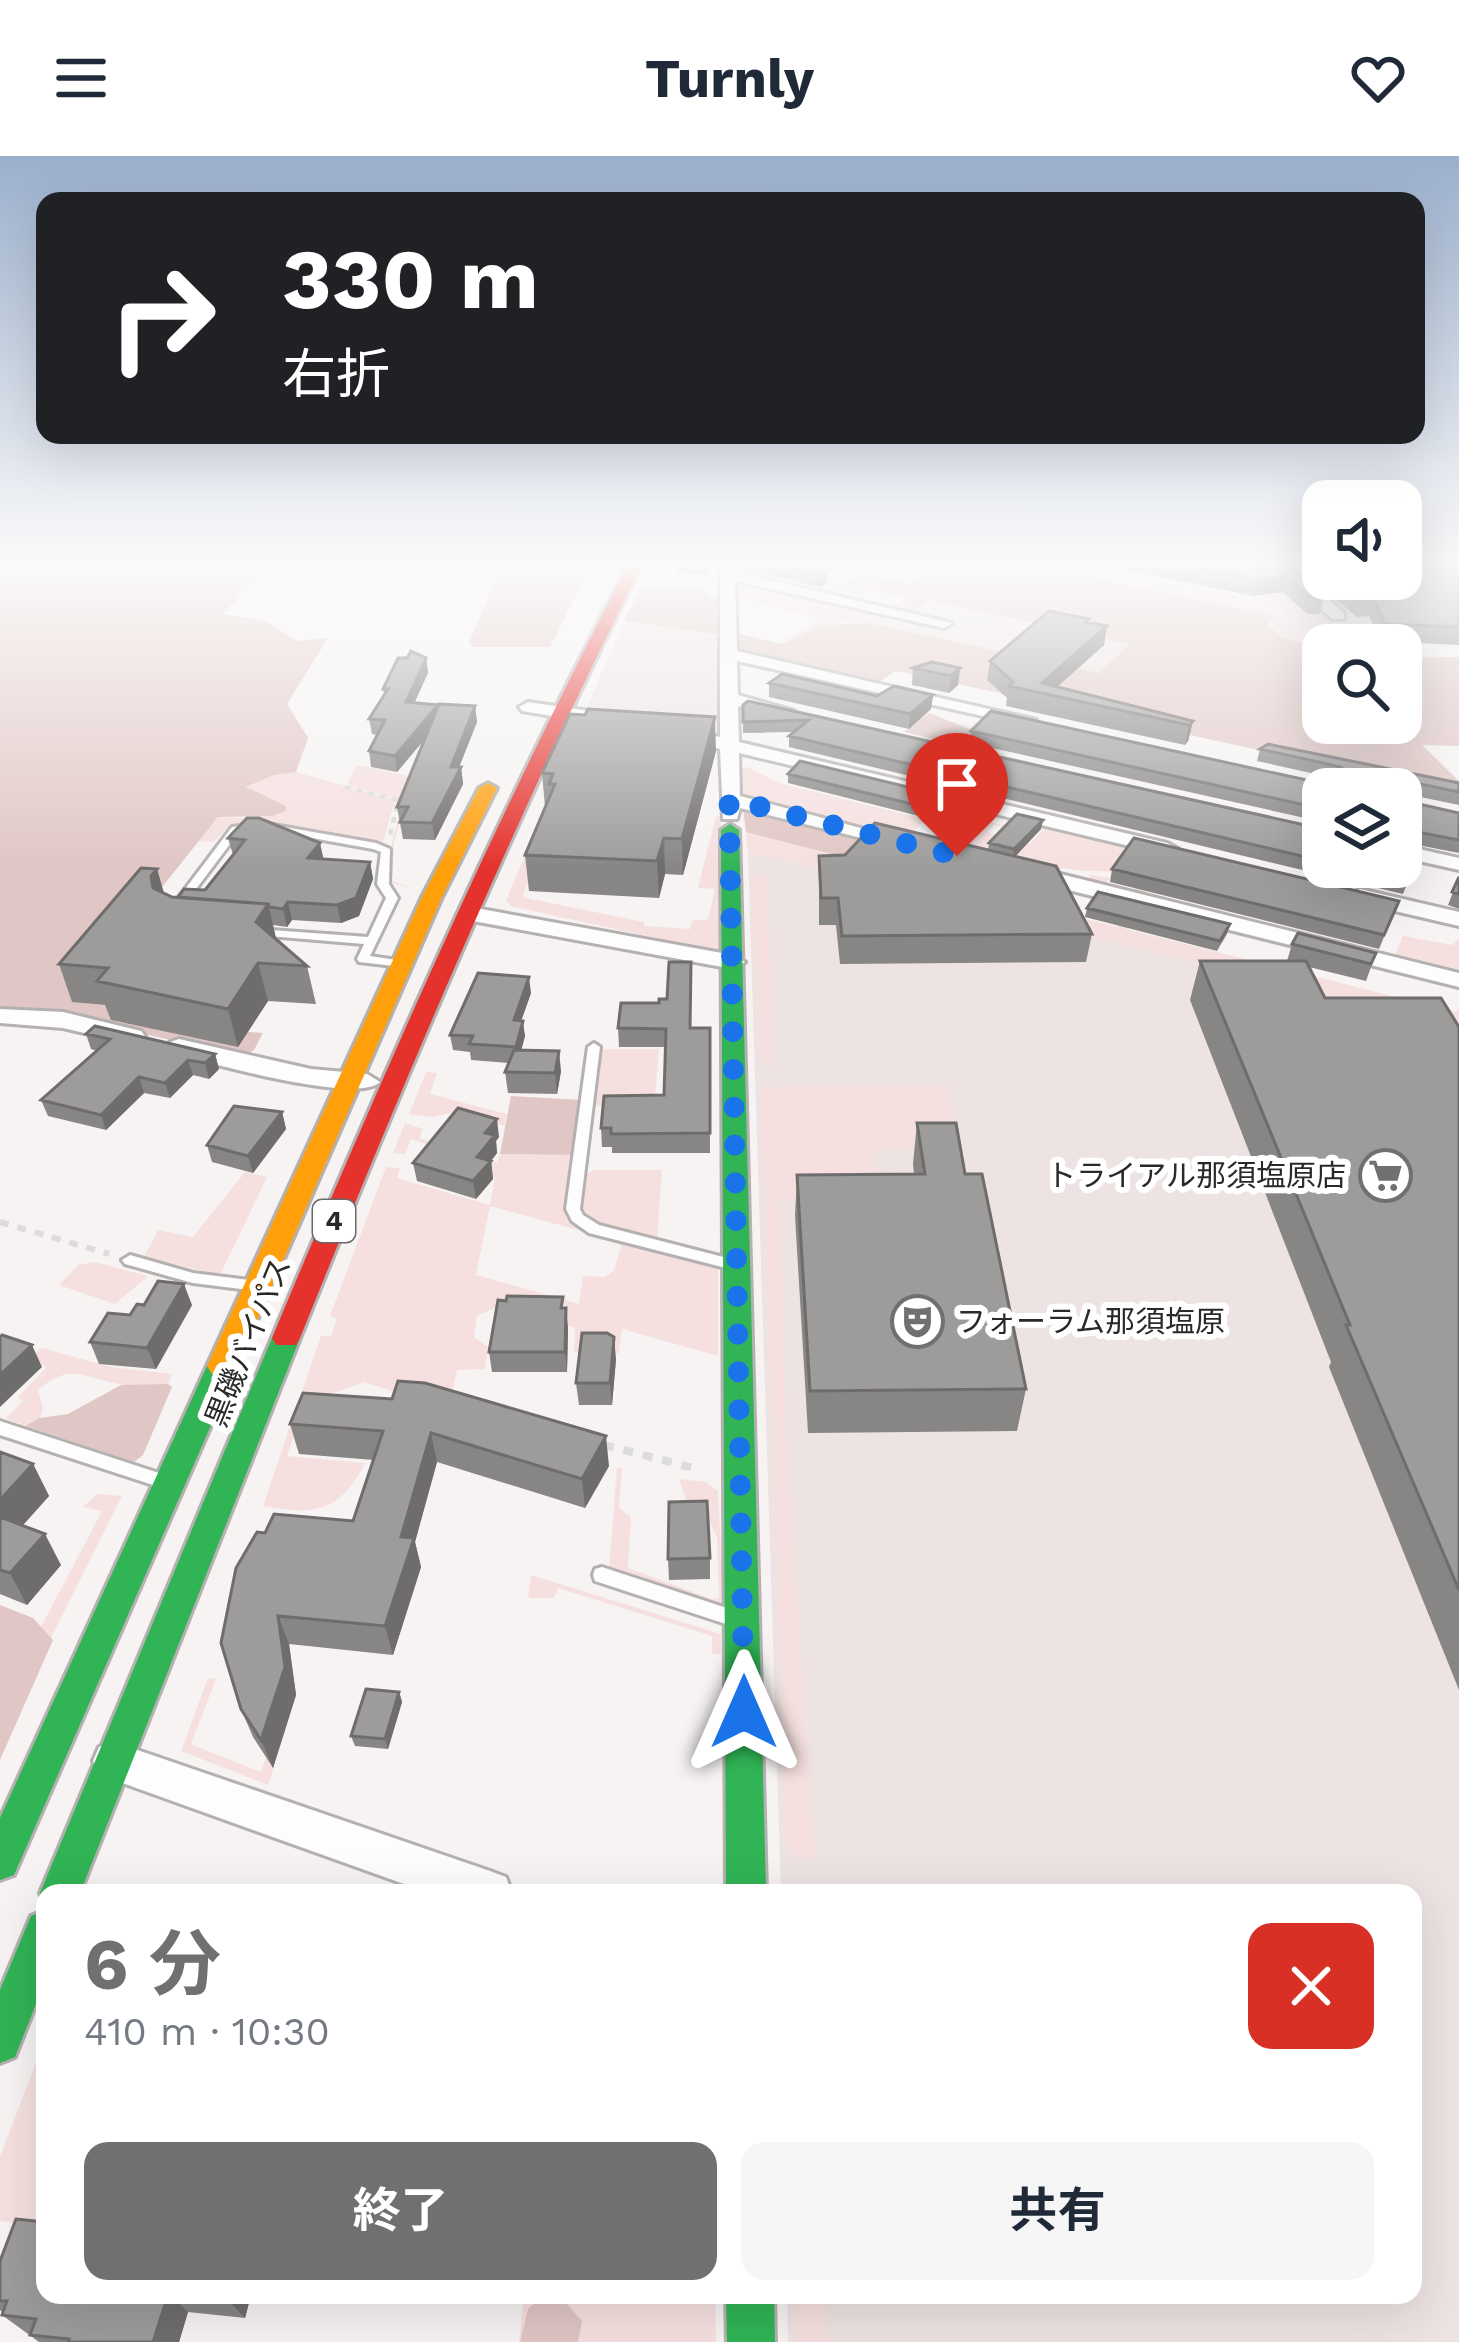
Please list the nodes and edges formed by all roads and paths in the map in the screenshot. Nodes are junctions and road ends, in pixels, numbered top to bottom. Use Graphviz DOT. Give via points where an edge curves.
graph roads {
  1 [pos="552,665"];
  2 [pos="582,665"];
  3 [pos="727,665"];
  4 [pos="777,665"];
  5 [pos="727,698"];
  6 [pos="528,707"];
  7 [pos="559,709"];
  8 [pos="796,714"];
  9 [pos="1053,726"];
  10 [pos="728,743"];
  11 [pos="345,787"];
  12 [pos="729,799"];
  13 [pos="730,830"];
  14 [pos="934,850"];
  15 [pos="386,851"];
  16 [pos="1185,854"];
  17 [pos="1422,856"];
  18 [pos="1459,864"];
  19 [pos="1003,867"];
  20 [pos="1345,892"];
  21 [pos="392,898"];
  22 [pos="431,899"];
  23 [pos="470,914"];
  24 [pos="171,916"];
  25 [pos="1459,920"];
  26 [pos="231,931"];
  27 [pos="372,941"];
  28 [pos="733,962"];
  29 [pos="402,964"];
  30 [pos="444,966"];
  31 [pos="1459,980"];
  32 [pos="0,1016"];
  33 [pos="593,1047"];
  34 [pos="350,1081"];
  35 [pos="391,1084"];
  36 [pos="0,1222"];
  37 [pos="130,1260"];
  38 [pos="739,1266"];
  39 [pos="258,1286"];
  40 [pos="0,1428"];
  41 [pos="589,1439"];
  42 [pos="741,1471"];
  43 [pos="170,1484"];
  44 [pos="602,1575"];
  45 [pos="743,1622"];
  46 [pos="0,1760"];
  47 [pos="114,1760"];
  48 [pos="43,1766"];
  49 [pos="0,1862"];
  50 [pos="64,1884"];
  51 [pos="465,1884"];
  52 [pos="746,1884"];
  53 [pos="36,1952"];
  54 [pos="0,2042"];
  55 [pos="750,2304"];
  56 [pos="751,2342"];
  1 -- 6 [label="main road, 黒磯バイパス / 4"];
  2 -- 7 [label="main road, 黒磯バイパス / 4"];
  3 -- 5 [label="street"];
  4 -- 9 [label="street"];
  5 -- 8 [label="street"];
  5 -- 10 [label="street"];
  6 -- 7 [label="street"];
  6 -- 22 [label="main road, 黒磯バイパス / 4"];
  7 -- 10 [label="street"];
  7 -- 23 [label="main road, 黒磯バイパス / 4"];
  10 -- 12 [label="street"];
  10 -- 16 [label="street"];
  11 -- 15 [label="path" via="398,800"];
  12 -- 13 [label="street"];
  12 -- 14 [label="street"];
  13 -- 28 [label="main road"];
  15 -- 21 [label="lane" via="383,884"];
  15 -- 24 [label="lane" via="262,826 236,829"];
  17 -- 18 [label="street"];
  19 -- 31 [label="street"];
  20 -- 25 [label="street"];
  21 -- 22 [label="lane"];
  21 -- 27 [label="lane"];
  22 -- 29 [label="main road, 黒磯バイパス / 4"];
  23 -- 28 [label="street"];
  23 -- 30 [label="main road, 黒磯バイパス / 4"];
  26 -- 27 [label="lane"];
  27 -- 29 [label="lane" via="367,963"];
  28 -- 38 [label="main road"];
  29 -- 30 [label="street"];
  29 -- 34 [label="main road, 黒磯バイパス / 4"];
  30 -- 35 [label="main road, 黒磯バイパス / 4"];
  32 -- 34 [label="street" via="63,1020"];
  33 -- 38 [label="lane" via="577,1218"];
  34 -- 35 [label="street"];
  34 -- 39 [label="main road, 黒磯バイパス / 4"];
  35 -- 47 [label="main road, 黒磯バイパス / 4"];
  36 -- 37 [label="path"];
  37 -- 39 [label="lane" via="193,1279"];
  38 -- 42 [label="main road"];
  39 -- 43 [label="main road, 黒磯バイパス / 4"];
  40 -- 43 [label="lane"];
  41 -- 42 [label="path" via="671,1465"];
  42 -- 45 [label="main road"];
  43 -- 48 [label="main road, 黒磯バイパス / 4"];
  44 -- 45 [label="lane"];
  45 -- 52 [label="main road"];
  46 -- 48 [label="street"];
  47 -- 50 [label="main road, 黒磯バイパス / 4"];
  47 -- 51 [label="street"];
  48 -- 49 [label="main road, 黒磯バイパス / 4"];
  53 -- 54 [label="main road"];
  55 -- 56 [label="main road"];
}
